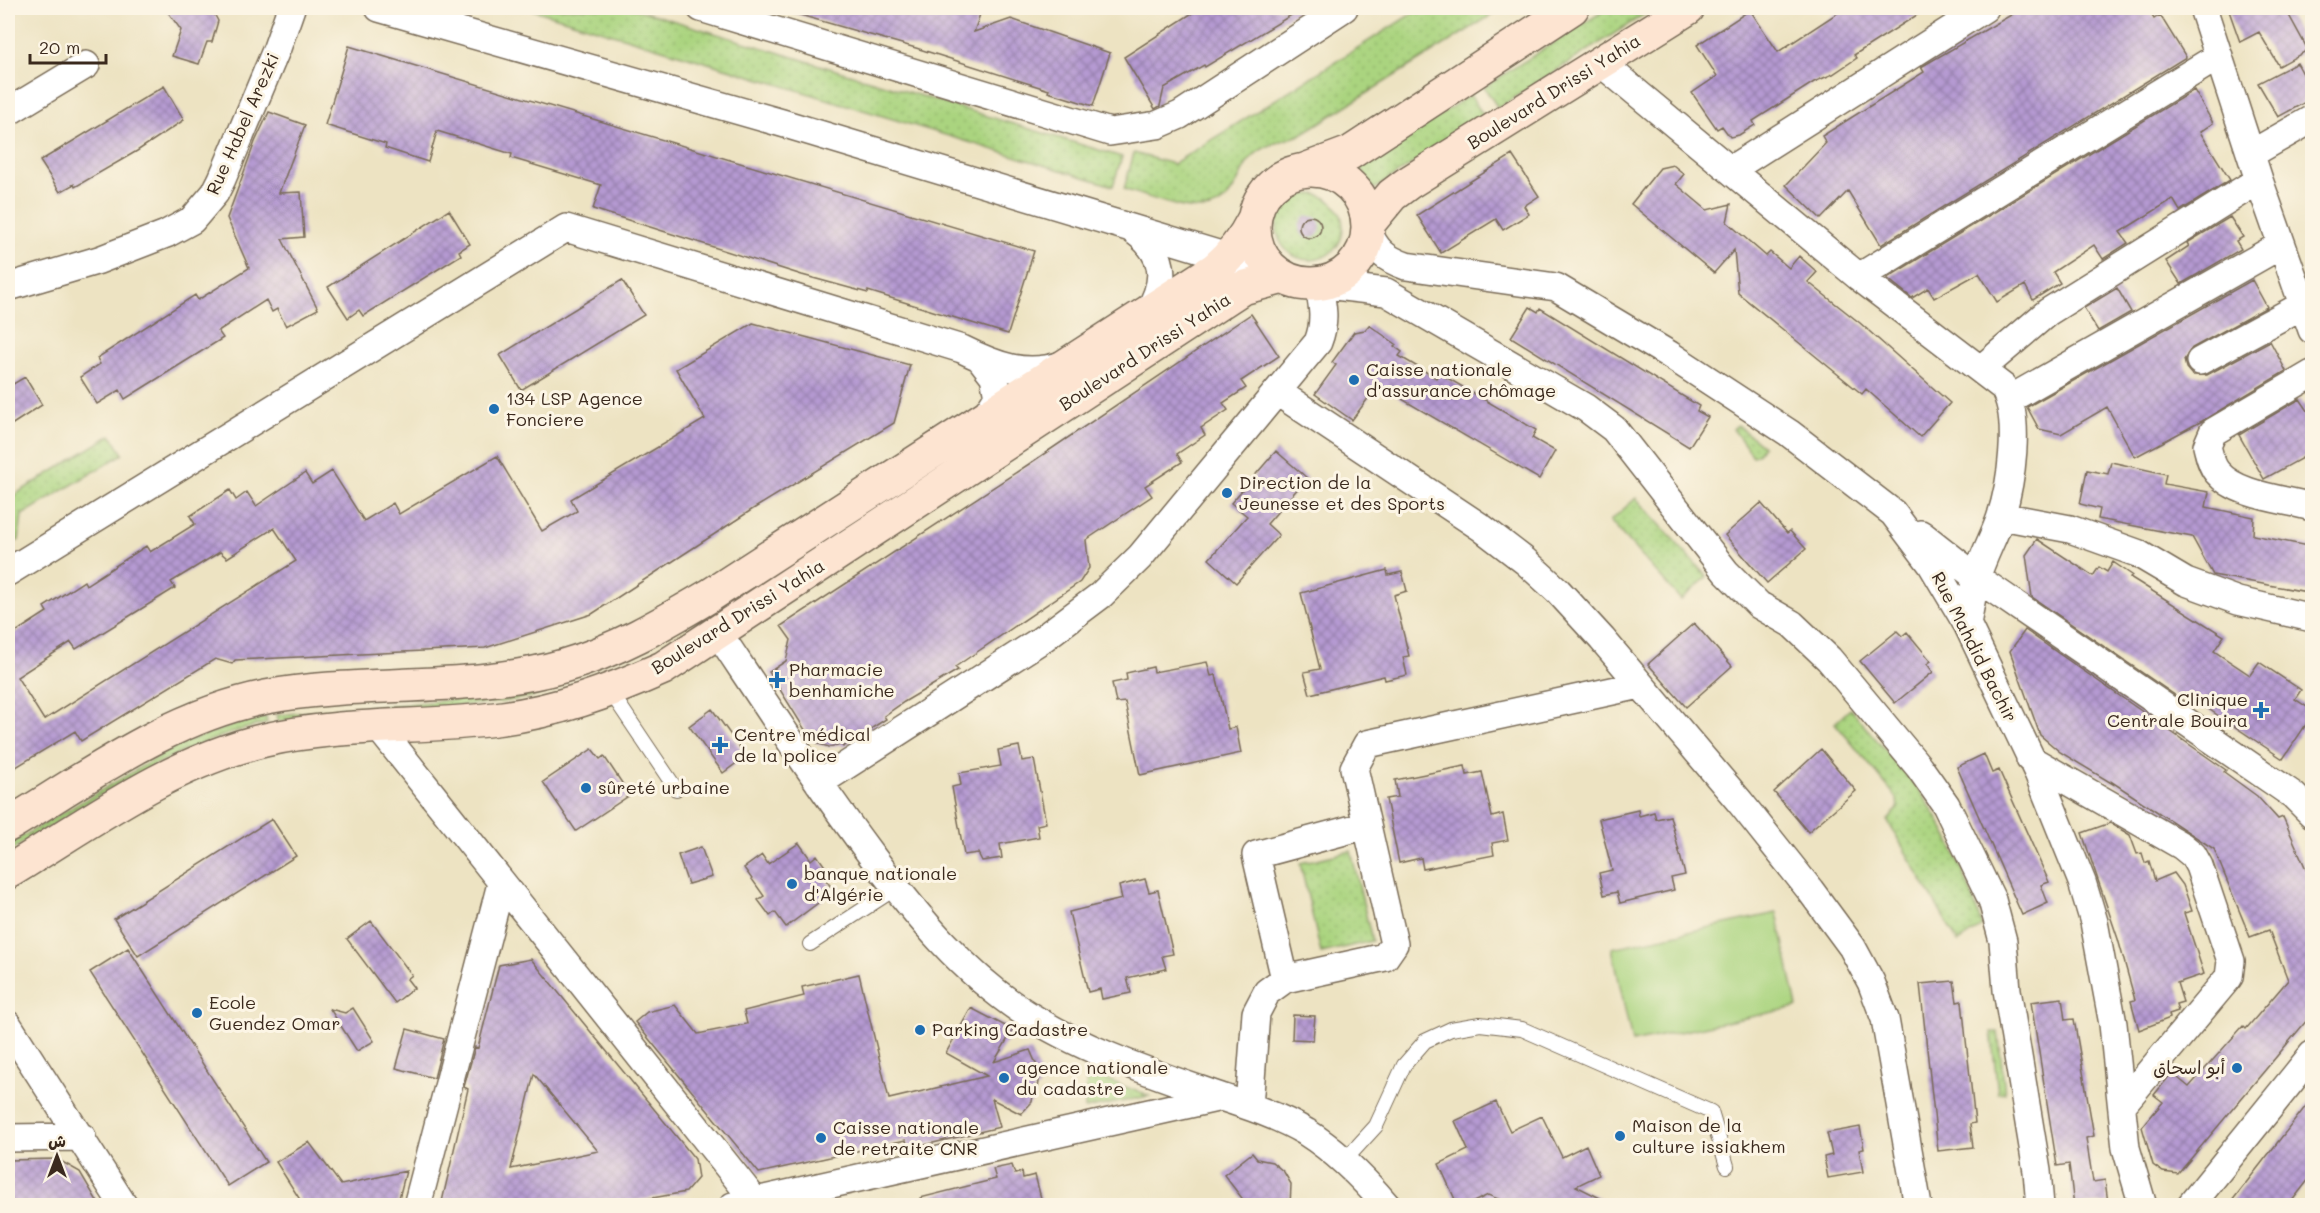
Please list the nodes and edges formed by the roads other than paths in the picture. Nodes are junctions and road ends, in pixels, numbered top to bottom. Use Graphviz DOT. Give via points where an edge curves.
graph roads {
  1 [pos="291,8"];
  2 [pos="379,8"];
  3 [pos="701,8"];
  4 [pos="1344,8"];
  5 [pos="1688,8"];
  6 [pos="1985,8"];
  7 [pos="2203,8"];
  8 [pos="1566,9"];
  9 [pos="2219,56"];
  10 [pos="1601,63"];
  11 [pos="86,65"];
  12 [pos="8,112"];
  13 [pos="2313,119"];
  14 [pos="2251,154"];
  15 [pos="1730,170"];
  16 [pos="1298,172"];
  17 [pos="2259,180"];
  18 [pos="1256,213"];
  19 [pos="1368,227"];
  20 [pos="1131,228"];
  21 [pos="2281,245"];
  22 [pos="1189,246"];
  23 [pos="1229,258"];
  24 [pos="1278,274"];
  25 [pos="1859,277"];
  26 [pos="1318,284"];
  27 [pos="8,287"];
  28 [pos="2305,304"];
  29 [pos="1148,313"];
  30 [pos="2313,330"];
  31 [pos="980,358"];
  32 [pos="2200,361"];
  33 [pos="1068,363"];
  34 [pos="1981,369"];
  35 [pos="2313,374"];
  36 [pos="1279,393"];
  37 [pos="2010,399"];
  38 [pos="986,415"];
  39 [pos="2313,507"];
  40 [pos="1893,513"];
  41 [pos="2001,516"];
  42 [pos="8,572"];
  43 [pos="1977,578"];
  44 [pos="2313,618"];
  45 [pos="1967,624"];
  46 [pos="718,634"];
  47 [pos="1640,685"];
  48 [pos="610,691"];
  49 [pos="380,729"];
  50 [pos="2030,759"];
  51 [pos="819,783"];
  52 [pos="676,789"];
  53 [pos="2312,812"];
  54 [pos="8,825"];
  55 [pos="1367,825"];
  56 [pos="8,872"];
  57 [pos="501,884"];
  58 [pos="896,888"];
  59 [pos="810,944"];
  60 [pos="1285,979"];
  61 [pos="8,1025"];
  62 [pos="2313,1055"];
  63 [pos="1221,1097"];
  64 [pos="2122,1105"];
  65 [pos="1249,1106"];
  66 [pos="82,1137"];
  67 [pos="8,1138"];
  68 [pos="1344,1161"];
  69 [pos="1727,1167"];
  70 [pos="750,1204"];
  71 [pos="124,1206"];
  72 [pos="417,1206"];
  73 [pos="1387,1206"];
  74 [pos="1918,1206"];
  75 [pos="2040,1206"];
  76 [pos="2143,1206"];
  77 [pos="2190,1206"];
  1 -- 27 [label="street, Rue Habel Arezki" via="222,179 192,220 99,260"];
  2 -- 20 [label="street"];
  3 -- 4 [label="street" via="1110,132 1157,125 1180,115"];
  5 -- 10 [label="main road, Boulevard Drissi Yahia"];
  6 -- 15 [label="street"];
  7 -- 9 [label="street"];
  8 -- 16 [label="main road" via="1350,153"];
  9 -- 14 [label="street"];
  9 -- 25 [label="street"];
  10 -- 15 [label="street"];
  10 -- 19 [label="main road, Boulevard Drissi Yahia" via="1408,183 1392,195"];
  11 -- 12 [label="street"];
  13 -- 14 [label="street"];
  14 -- 17 [label="street"];
  15 -- 25 [label="street"];
  16 -- 18 [label="main road" via="1269,188"];
  16 -- 19 [label="main road" via="1323,171 1345,182 1361,201"];
  17 -- 21 [label="street"];
  17 -- 34 [label="street" via="2048,312"];
  18 -- 22 [label="street" via="1221,239"];
  18 -- 23 [label="main road, Boulevard Drissi Yahia" via="1246,236"];
  18 -- 24 [label="main road" via="1255,242 1259,253"];
  19 -- 26 [label="main road" via="1366,243 1353,266 1343,275"];
  19 -- 40 [label="street, Rue Mahdid Bachir" via="1379,252 1406,266 1556,287 1789,433"];
  20 -- 22 [label="street"];
  20 -- 29 [label="street" via="1155,253 1161,271 1158,296"];
  21 -- 28 [label="street"];
  21 -- 37 [label="street"];
  22 -- 23 [label="street"];
  23 -- 24 [label="street"];
  23 -- 29 [label="main road, Boulevard Drissi Yahia"];
  24 -- 26 [label="main road" via="1306,285"];
  24 -- 46 [label="main road, Boulevard Drissi Yahia" via="1242,288"];
  25 -- 34 [label="street"];
  26 -- 36 [label="street" via="1324,310 1322,333"];
  26 -- 75 [label="street" via="1386,292 1586,408 1614,429 1726,572 1759,605 1792,624 1829,659 1919,767 1946,805 1992,900 2003,941"];
  28 -- 30 [label="street"];
  28 -- 32 [label="street"];
  29 -- 33 [label="main road, Boulevard Drissi Yahia"];
  31 -- 33 [label="street" via="1028,372 1042,372"];
  31 -- 38 [label="street" via="994,376 998,396"];
  31 -- 42 [label="street" via="962,349 566,228"];
  33 -- 38 [label="main road, Boulevard Drissi Yahia"];
  34 -- 37 [label="street" via="2003,387"];
  35 -- 39 [label="street" via="2213,432 2207,446 2215,471 2225,480"];
  36 -- 47 [label="street" via="1482,528 1525,561 1565,598"];
  36 -- 51 [label="street" via="1140,557 1101,595 1041,640"];
  37 -- 41 [label="street" via="2012,447"];
  38 -- 54 [label="main road, Boulevard Drissi Yahia" via="709,596 607,651 528,674 266,697 223,709 190,720 140,746"];
  40 -- 43 [label="street"];
  40 -- 45 [label="street, Rue Mahdid Bachir" via="1932,565"];
  41 -- 43 [label="street"];
  41 -- 44 [label="street" via="2070,529 2137,553 2186,582 2238,601"];
  43 -- 45 [label="street"];
  43 -- 53 [label="street" via="2294,795"];
  45 -- 50 [label="street, Rue Mahdid Bachir"];
  46 -- 48 [label="main road, Boulevard Drissi Yahia" via="663,668"];
  46 -- 51 [label="street"];
  47 -- 55 [label="street" via="1367,744 1354,768"];
  47 -- 74 [label="street" via="1810,890 1852,947 1871,982 1885,1019"];
  48 -- 49 [label="main road, Boulevard Drissi Yahia" via="554,709 496,719"];
  48 -- 52 [label="lane"];
  49 -- 56 [label="main road, Boulevard Drissi Yahia" via="267,739 222,751 174,772"];
  49 -- 57 [label="street"];
  50 -- 64 [label="street, Rue Mahdid Bachir" via="2056,815 2094,922 2113,1024"];
  50 -- 64 [label="street" via="2193,855 2231,961 2229,977"];
  51 -- 58 [label="street"];
  55 -- 60 [label="street" via="1394,944 1391,952 1384,957"];
  55 -- 60 [label="street" via="1256,855"];
  57 -- 70 [label="street"];
  57 -- 72 [label="street"];
  58 -- 59 [label="lane"];
  58 -- 63 [label="street" via="945,947 1023,1011 1110,1057"];
  60 -- 65 [label="street" via="1267,992 1256,1013"];
  61 -- 66 [label="street"];
  62 -- 77 [label="street"];
  63 -- 65 [label="street"];
  63 -- 70 [label="street"];
  64 -- 76 [label="street, Rue Mahdid Bachir" via="2126,1148"];
  65 -- 68 [label="street" via="1306,1132"];
  66 -- 67 [label="street"];
  66 -- 71 [label="street"];
  68 -- 69 [label="lane" via="1376,1126 1404,1065 1425,1041 1451,1029 1480,1024 1522,1029 1711,1113"];
  68 -- 73 [label="street"];
}
